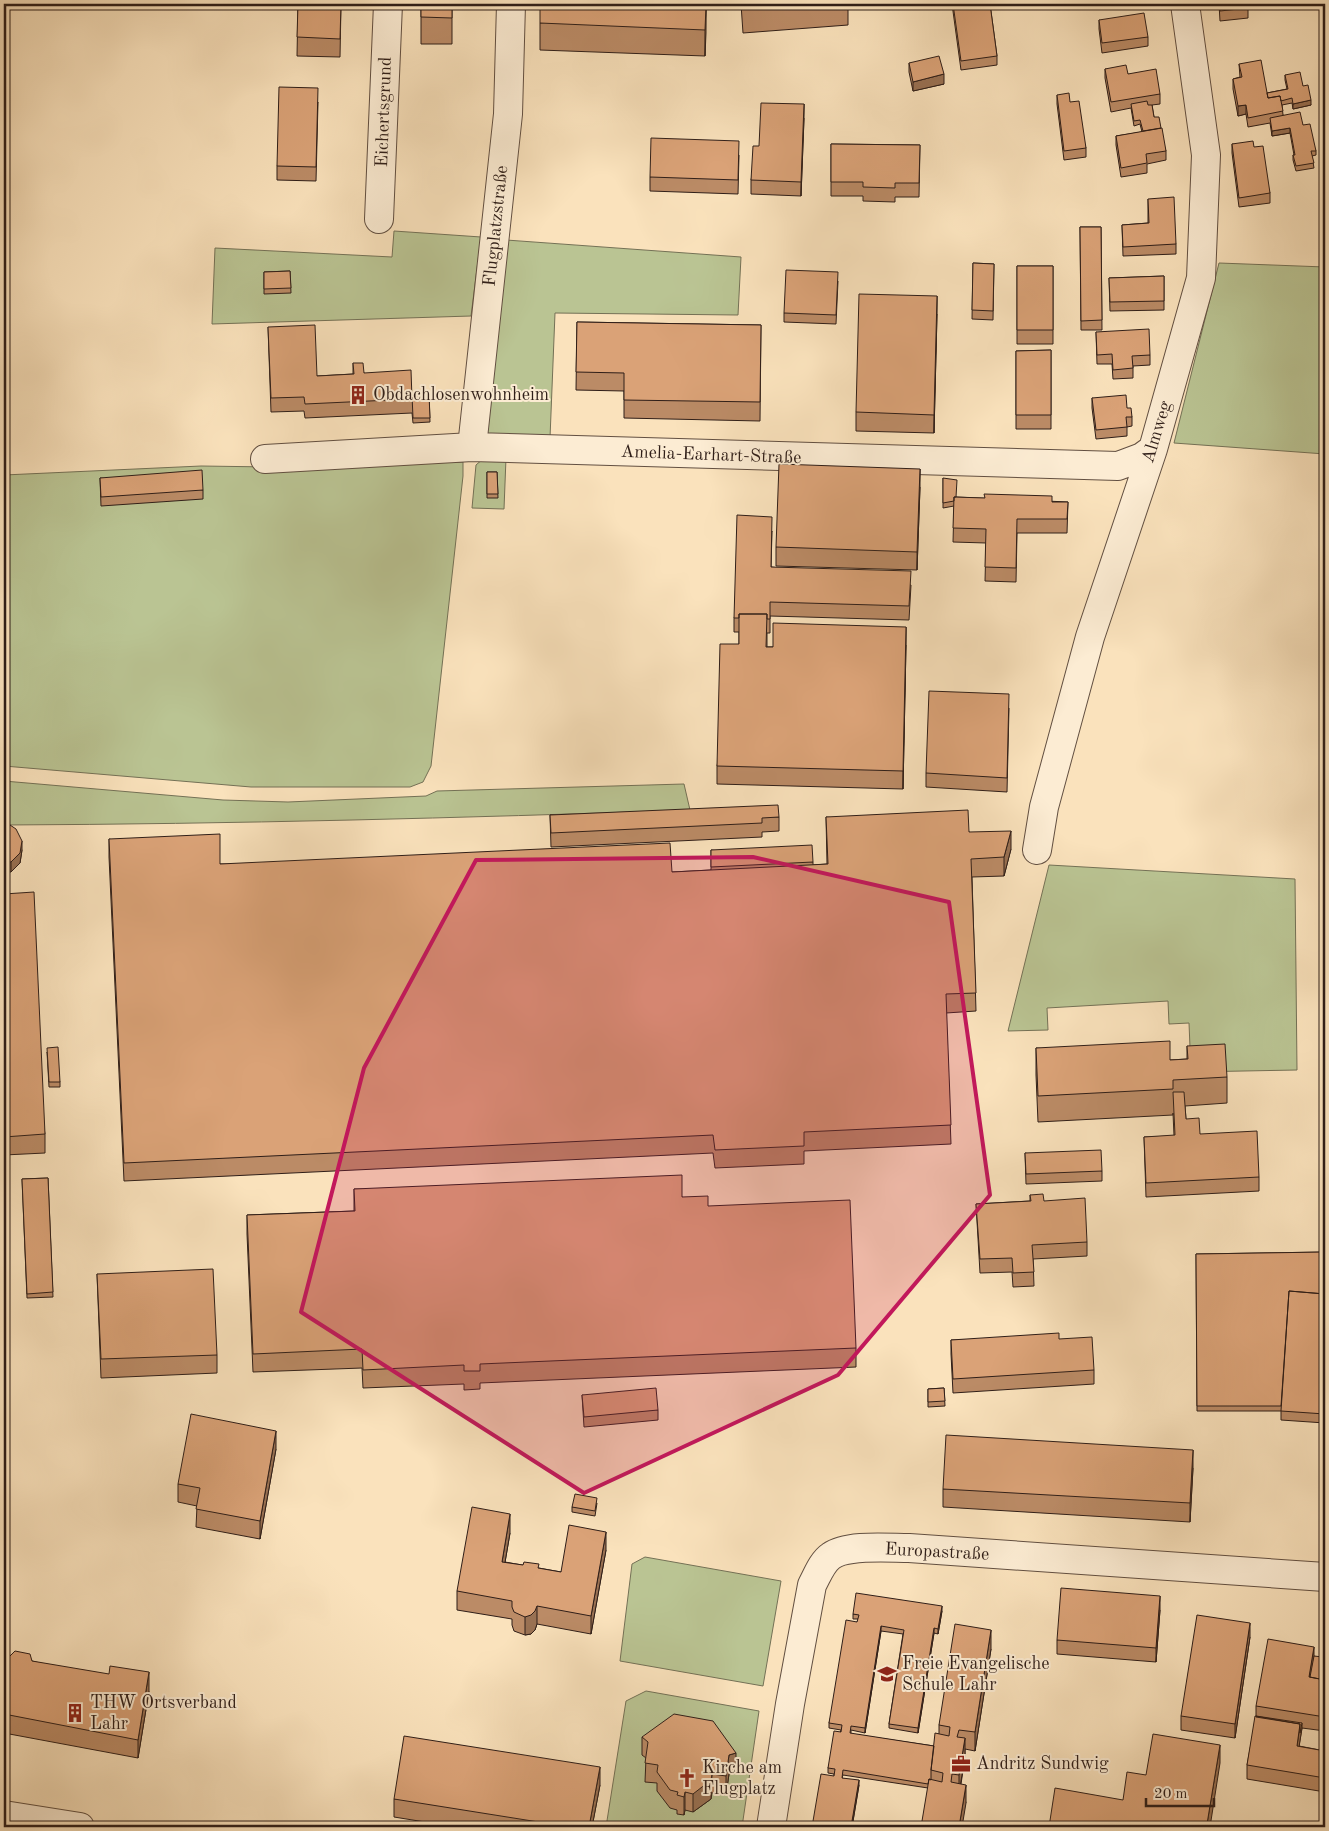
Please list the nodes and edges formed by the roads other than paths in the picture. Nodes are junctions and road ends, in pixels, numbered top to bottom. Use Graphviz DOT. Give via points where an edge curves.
graph roads {
  1 [pos="388,4"];
  2 [pos="511,4"];
  3 [pos="1185,4"];
  4 [pos="379,220"];
  5 [pos="472,447"];
  6 [pos="1153,449"];
  7 [pos="265,459"];
  8 [pos="1037,850"];
  9 [pos="1325,1577"];
  10 [pos="4,1815"];
  11 [pos="80,1827"];
  12 [pos="770,1827"];
  1 -- 4 [label="street, Eichertsgrund"];
  2 -- 5 [label="street, Flugplatzstraße" via="508,114"];
  3 -- 6 [label="street, Almweg" via="1206,155 1201,278"];
  5 -- 6 [label="street, Amelia-Earhart-Straße" via="1118,466"];
  5 -- 7 [label="street, Amelia-Earhart-Straße"];
  6 -- 8 [label="street, Almweg" via="1090,637 1044,807"];
  9 -- 12 [label="street, Europastraße" via="909,1548 844,1550 831,1556 812,1586"];
  10 -- 11 [label="street"];
}
